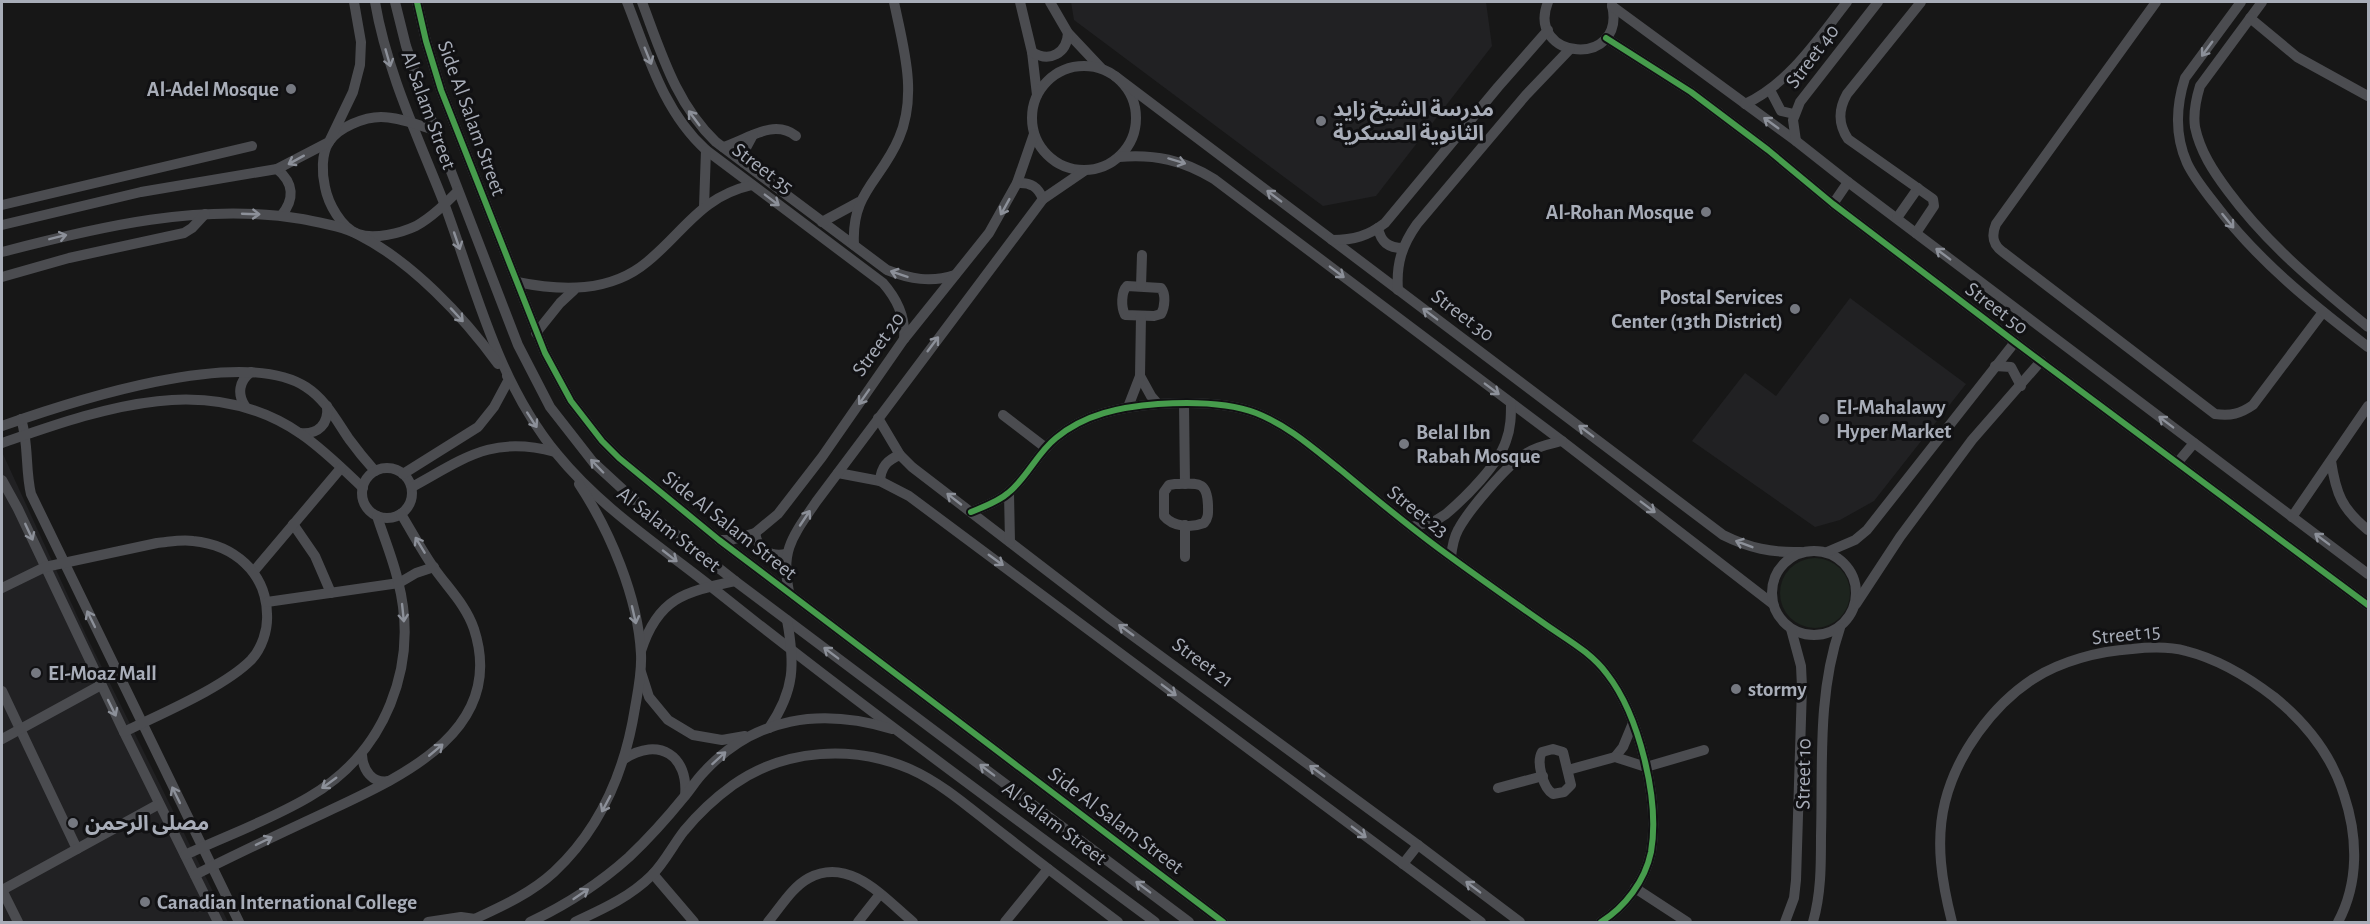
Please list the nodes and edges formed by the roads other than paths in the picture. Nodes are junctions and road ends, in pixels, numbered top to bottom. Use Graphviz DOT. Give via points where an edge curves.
graph roads {
  1 [pos="354,2"];
  2 [pos="375,2"];
  3 [pos="395,2"];
  4 [pos="417,2"];
  5 [pos="627,2"];
  6 [pos="642,2"];
  7 [pos="894,2"];
  8 [pos="1020,2"];
  9 [pos="1050,2"];
  10 [pos="1548,2"];
  11 [pos="1847,2"];
  12 [pos="1878,2"];
  13 [pos="1921,2"];
  14 [pos="2156,2"];
  15 [pos="2262,2"];
  16 [pos="2240,3"];
  17 [pos="1611,4"];
  18 [pos="2251,16"];
  19 [pos="1548,30"];
  20 [pos="1068,33"];
  21 [pos="1606,38"];
  22 [pos="1570,49"];
  23 [pos="1032,52"];
  24 [pos="1104,70"];
  25 [pos="1115,76"];
  26 [pos="1770,90"];
  27 [pos="1037,95"];
  28 [pos="2368,96"];
  29 [pos="1745,104"];
  30 [pos="1794,114"];
  31 [pos="2178,120"];
  32 [pos="2195,120"];
  33 [pos="412,123"];
  34 [pos="435,130"];
  35 [pos="753,134"];
  36 [pos="1034,134"];
  37 [pos="796,136"];
  38 [pos="1796,141"];
  39 [pos="329,142"];
  40 [pos="252,146"];
  41 [pos="723,147"];
  42 [pos="706,150"];
  43 [pos="1119,157"];
  44 [pos="744,163"];
  45 [pos="277,169"];
  46 [pos="1083,171"];
  47 [pos="1848,182"];
  48 [pos="1017,183"];
  49 [pos="753,185"];
  50 [pos="1918,188"];
  51 [pos="458,191"];
  52 [pos="1042,199"];
  53 [pos="859,202"];
  54 [pos="1833,204"];
  55 [pos="2,205"];
  56 [pos="444,205"];
  57 [pos="704,207"];
  58 [pos="205,214"];
  59 [pos="281,216"];
  60 [pos="1897,218"];
  61 [pos="822,222"];
  62 [pos="2,225"];
  63 [pos="1378,228"];
  64 [pos="1916,233"];
  65 [pos="358,234"];
  66 [pos="1332,240"];
  67 [pos="854,245"];
  68 [pos="1403,248"];
  69 [pos="2,252"];
  70 [pos="1142,255"];
  71 [pos="510,264"];
  72 [pos="489,272"];
  73 [pos="956,275"];
  74 [pos="2,277"];
  75 [pos="517,282"];
  76 [pos="1141,286"];
  77 [pos="574,290"];
  78 [pos="1398,290"];
  79 [pos="2323,312"];
  80 [pos="1141,316"];
  81 [pos="2368,327"];
  82 [pos="536,333"];
  83 [pos="904,339"];
  84 [pos="2015,342"];
  85 [pos="2368,347"];
  86 [pos="545,353"];
  87 [pos="2041,361"];
  88 [pos="526,362"];
  89 [pos="1995,366"];
  90 [pos="251,372"];
  91 [pos="1140,376"];
  92 [pos="509,379"];
  93 [pos="2021,386"];
  94 [pos="1511,403"];
  95 [pos="1158,404"];
  96 [pos="1184,404"];
  97 [pos="245,406"];
  98 [pos="327,406"];
  99 [pos="2368,406"];
  100 [pos="1128,407"];
  101 [pos="1003,415"];
  102 [pos="878,418"];
  103 [pos="21,419"];
  104 [pos="2,426"];
  105 [pos="300,433"];
  106 [pos="26,435"];
  107 [pos="1562,441"];
  108 [pos="2,443"];
  109 [pos="2194,443"];
  110 [pos="1046,448"];
  111 [pos="555,452"];
  112 [pos="900,455"];
  113 [pos="2331,461"];
  114 [pos="2178,462"];
  115 [pos="567,467"];
  116 [pos="341,468"];
  117 [pos="375,471"];
  118 [pos="838,473"];
  119 [pos="404,474"];
  120 [pos="2,480"];
  121 [pos="880,481"];
  122 [pos="1185,484"];
  123 [pos="412,487"];
  124 [pos="363,488"];
  125 [pos="1009,493"];
  126 [pos="971,512"];
  127 [pos="401,514"];
  128 [pos="377,516"];
  129 [pos="2292,517"];
  130 [pos="293,524"];
  131 [pos="1185,525"];
  132 [pos="1411,527"];
  133 [pos="2368,530"];
  134 [pos="755,533"];
  135 [pos="719,540"];
  136 [pos="1010,542"];
  137 [pos="1801,552"];
  138 [pos="1827,552"];
  139 [pos="786,554"];
  140 [pos="1185,557"];
  141 [pos="1451,557"];
  142 [pos="64,563"];
  143 [pos="45,567"];
  144 [pos="434,567"];
  145 [pos="254,571"];
  146 [pos="2368,574"];
  147 [pos="735,581"];
  148 [pos="399,583"];
  149 [pos="710,586"];
  150 [pos="2,588"];
  151 [pos="789,592"];
  152 [pos="331,593"];
  153 [pos="267,602"];
  154 [pos="1773,604"];
  155 [pos="1856,604"];
  156 [pos="2368,605"];
  157 [pos="787,620"];
  158 [pos="1840,628"];
  159 [pos="1791,629"];
  160 [pos="1145,644"];
  161 [pos="792,651"];
  162 [pos="641,653"];
  163 [pos="1132,662"];
  164 [pos="640,669"];
  165 [pos="101,685"];
  166 [pos="2,691"];
  167 [pos="141,723"];
  168 [pos="1634,723"];
  169 [pos="769,728"];
  170 [pos="20,729"];
  171 [pos="124,732"];
  172 [pos="900,732"];
  173 [pos="750,735"];
  174 [pos="2,739"];
  175 [pos="1704,750"];
  176 [pos="362,755"];
  177 [pos="1615,757"];
  178 [pos="624,759"];
  179 [pos="1646,767"];
  180 [pos="1568,770"];
  181 [pos="1543,776"];
  182 [pos="392,781"];
  183 [pos="1498,788"];
  184 [pos="685,797"];
  185 [pos="159,804"];
  186 [pos="1418,845"];
  187 [pos="202,847"];
  188 [pos="77,849"];
  189 [pos="185,855"];
  190 [pos="1403,864"];
  191 [pos="212,867"];
  192 [pos="1048,869"];
  193 [pos="653,874"];
  194 [pos="195,875"];
  195 [pos="1635,888"];
  196 [pos="2,890"];
  197 [pos="880,894"];
  198 [pos="1611,919"];
  199 [pos="472,921"];
  200 [pos="18,922"];
  201 [pos="218,922"];
  202 [pos="239,922"];
  203 [pos="428,922"];
  204 [pos="530,922"];
  205 [pos="575,922"];
  206 [pos="694,922"];
  207 [pos="768,922"];
  208 [pos="858,922"];
  209 [pos="914,922"];
  210 [pos="1005,922"];
  211 [pos="1118,922"];
  212 [pos="1155,922"];
  213 [pos="1189,922"];
  214 [pos="1223,922"];
  215 [pos="1481,922"];
  216 [pos="1520,922"];
  217 [pos="1601,922"];
  218 [pos="1687,922"];
  219 [pos="1785,922"];
  220 [pos="1813,922"];
  221 [pos="1952,922"];
  222 [pos="2338,922"];
  1 -- 39 [label="street" via="361,42 360,65 353,92"];
  2 -- 33 [label="street, Al Salam Street, one-way" via="390,66"];
  3 -- 34 [label="street, Al Salam Street" via="405,46"];
  4 -- 71 [label="street, Side Al Salam Street" via="441,90"];
  5 -- 42 [label="street, Street 35, one-way" via="666,100 684,128"];
  41 -- 6 [label="street, Street 35, one-way" via="703,130 683,103"];
  7 -- 53 [label="street" via="908,72 905,121 893,151"];
  8 -- 23 [label="street"];
  9 -- 20 [label="street"];
  10 -- 19 [label="street"];
  11 -- 26 [label="street, Street 40"];
  12 -- 30 [label="street, Street 40"];
  13 -- 50 [label="street" via="1847,94 1840,112 1842,131 1848,139"];
  14 -- 79 [label="street" via="1996,224 1995,243 2215,414 2242,413 2253,405"];
  15 -- 18 [label="street"];
  16 -- 18 [label="street"];
  16 -- 31 [label="street, one-way" via="2185,78"];
  17 -- 21 [label="street" via="1613,23"];
  17 -- 29 [label="street, Street 50"];
  18 -- 28 [label="street" via="2297,57"];
  18 -- 32 [label="street" via="2200,86"];
  19 -- 22 [label="street" via="1557,42"];
  19 -- 63 [label="street"];
  20 -- 23 [label="street" via="1060,52 1046,57"];
  20 -- 24 [label="street"];
  21 -- 22 [label="street" via="1586,50"];
  21 -- 54 [label="street, Street 50" via="1691,92"];
  22 -- 68 [label="street" via="1417,224"];
  23 -- 27 [label="street"];
  24 -- 25 [label="street"];
  24 -- 27 [label="street" via="1091,66 1065,69"];
  25 -- 43 [label="street" via="1136,109 1133,135"];
  66 -- 25 [label="street, Street 30, one-way"];
  26 -- 29 [label="street, Street 40"];
  26 -- 30 [label="street" via="1781,111"];
  27 -- 36 [label="street"];
  38 -- 29 [label="street, Street 50, one-way"];
  30 -- 38 [label="street, Street 40"];
  31 -- 32 [label="street"];
  31 -- 79 [label="street, one-way" via="2187,162 2221,212 2256,253"];
  32 -- 81 [label="street" via="2208,162 2256,228"];
  33 -- 34 [label="street"];
  33 -- 39 [label="street" via="380,117 365,120 351,125"];
  33 -- 56 [label="street, Al Salam Street"];
  34 -- 51 [label="street, Al Salam Street"];
  35 -- 37 [label="street" via="778,128"];
  35 -- 41 [label="street"];
  35 -- 44 [label="street"];
  36 -- 46 [label="street" via="1048,156"];
  36 -- 48 [label="street, Street 20"];
  38 -- 47 [label="street, Street 50"];
  39 -- 45 [label="street, one-way"];
  39 -- 65 [label="street" via="322,176 326,193 333,209"];
  40 -- 55 [label="street"];
  41 -- 44 [label="street, Street 35"];
  42 -- 49 [label="street, Street 35"];
  42 -- 57 [label="street"];
  43 -- 46 [label="street"];
  43 -- 94 [label="street, Street 30, one-way" via="1160,156 1198,169"];
  44 -- 61 [label="street, Street 35"];
  45 -- 59 [label="street" via="291,186 292,197"];
  45 -- 62 [label="street" via="141,192"];
  46 -- 52 [label="street, Street 20"];
  47 -- 54 [label="street"];
  47 -- 60 [label="street, Street 50"];
  48 -- 52 [label="street" via="1034,185"];
  48 -- 73 [label="street, Street 20, one-way" via="989,233"];
  49 -- 57 [label="street" via="727,193"];
  49 -- 83 [label="street, Street 35, one-way" via="883,283 901,310"];
  50 -- 60 [label="street"];
  50 -- 64 [label="street" via="1934,200 1934,206"];
  51 -- 56 [label="street"];
  51 -- 72 [label="street, Al Salam Street"];
  102 -- 52 [label="street, Street 20, one-way"];
  53 -- 61 [label="street"];
  53 -- 67 [label="street"];
  54 -- 84 [label="street, Street 50"];
  56 -- 65 [label="street" via="414,227 376,236"];
  56 -- 92 [label="street, Al Salam Street, one-way"];
  57 -- 77 [label="street" via="638,269 607,283"];
  58 -- 59 [label="street, one-way"];
  69 -- 58 [label="street, one-way" via="85,231"];
  58 -- 74 [label="street" via="184,233"];
  59 -- 65 [label="street"];
  60 -- 64 [label="street, Street 50"];
  61 -- 67 [label="street, Street 35"];
  63 -- 66 [label="street" via="1351,240"];
  63 -- 68 [label="street" via="1385,244"];
  109 -- 64 [label="street, Street 50, one-way"];
  65 -- 92 [label="street, one-way" via="406,267 444,302"];
  66 -- 78 [label="street, Street 30"];
  73 -- 67 [label="street, Street 35, one-way" via="929,280 900,275"];
  68 -- 78 [label="street"];
  70 -- 76 [label="street"];
  71 -- 72 [label="street"];
  71 -- 75 [label="street, Side Al Salam Street"];
  72 -- 88 [label="street, Al Salam Street"];
  73 -- 83 [label="street, Street 20"];
  75 -- 77 [label="street"];
  75 -- 82 [label="street, Side Al Salam Street"];
  76 -- 80 [label="street" via="1124,288 1123,309 1128,316"];
  76 -- 80 [label="street" via="1158,286 1164,291 1164,310 1161,314"];
  77 -- 82 [label="street"];
  137 -- 78 [label="street, Street 30, one-way" via="1761,550 1723,535"];
  79 -- 85 [label="street"];
  80 -- 91 [label="street"];
  82 -- 86 [label="street, Side Al Salam Street"];
  83 -- 134 [label="street, Street 20, one-way" via="815,467 778,514"];
  84 -- 87 [label="street, Street 50"];
  84 -- 89 [label="street"];
  86 -- 88 [label="street"];
  86 -- 135 [label="street, Side Al Salam Street" via="571,402 602,441"];
  87 -- 93 [label="street"];
  87 -- 114 [label="street, Street 50"];
  147 -- 88 [label="street, Al Salam Street, one-way" via="635,502 592,462 550,407"];
  89 -- 93 [label="street" via="2011,367"];
  89 -- 138 [label="street" via="1867,531"];
  90 -- 97 [label="street" via="240,387"];
  90 -- 98 [label="street" via="293,380"];
  90 -- 103 [label="street" via="203,375 133,388"];
  91 -- 95 [label="street"];
  91 -- 100 [label="street"];
  92 -- 111 [label="street, Al Salam Street, one-way"];
  92 -- 119 [label="street" via="478,427"];
  93 -- 155 [label="street" via="1972,440"];
  94 -- 107 [label="street, Street 30"];
  94 -- 132 [label="street" via="1511,422 1499,457 1446,514 1436,521"];
  95 -- 96 [label="street, Street 23"];
  95 -- 100 [label="street, Street 23"];
  96 -- 122 [label="street"];
  96 -- 132 [label="street, Street 23" via="1220,405 1252,412 1279,424"];
  97 -- 105 [label="street"];
  97 -- 106 [label="street" via="205,399 161,401 107,411"];
  98 -- 105 [label="street" via="322,427"];
  98 -- 117 [label="street"];
  99 -- 113 [label="street"];
  100 -- 110 [label="street, Street 23" via="1101,412 1077,423"];
  101 -- 110 [label="street"];
  102 -- 112 [label="street, Street 21"];
  102 -- 118 [label="street, Street 20"];
  103 -- 104 [label="street"];
  103 -- 106 [label="street"];
  105 -- 116 [label="street"];
  106 -- 108 [label="street"];
  106 -- 142 [label="street" via="31,494"];
  107 -- 141 [label="street" via="1526,453 1511,464 1458,529"];
  107 -- 154 [label="street, Street 30, one-way"];
  109 -- 114 [label="street"];
  109 -- 129 [label="street, Street 50"];
  110 -- 125 [label="street, Street 23"];
  111 -- 115 [label="street, Al Salam Street"];
  111 -- 123 [label="street" via="522,445 489,448"];
  112 -- 121 [label="street" via="885,464"];
  126 -- 112 [label="street, Street 21, one-way"];
  113 -- 129 [label="street"];
  113 -- 133 [label="street" via="2341,501"];
  114 -- 156 [label="street, Street 50"];
  115 -- 149 [label="street, Al Salam Street, one-way" via="611,510"];
  115 -- 162 [label="street, one-way" via="616,555 633,609"];
  116 -- 124 [label="street"];
  116 -- 130 [label="street"];
  117 -- 119 [label="street" via="390,468"];
  117 -- 124 [label="street"];
  118 -- 121 [label="street, Street 21"];
  139 -- 118 [label="street, Street 20, one-way" via="794,534"];
  119 -- 123 [label="street"];
  120 -- 143 [label="street, one-way"];
  121 -- 163 [label="street, Street 21, one-way" via="909,496"];
  122 -- 131 [label="street" via="1169,485 1164,492 1164,516 1172,524"];
  122 -- 131 [label="street" via="1207,491 1208,519 1199,525"];
  123 -- 127 [label="street" via="411,502"];
  124 -- 128 [label="street" via="365,505"];
  125 -- 126 [label="street, Street 23"];
  125 -- 136 [label="street"];
  126 -- 136 [label="street, Street 21"];
  127 -- 128 [label="street"];
  144 -- 127 [label="street, one-way"];
  128 -- 148 [label="street"];
  146 -- 129 [label="street, Street 50, one-way"];
  130 -- 145 [label="street"];
  130 -- 152 [label="street" via="315,556"];
  131 -- 140 [label="street"];
  132 -- 141 [label="street, Street 23"];
  134 -- 135 [label="street, Street 20"];
  134 -- 139 [label="street" via="765,552"];
  135 -- 151 [label="street, Side Al Salam Street"];
  160 -- 136 [label="street, Street 21, one-way"];
  137 -- 138 [label="street"];
  137 -- 154 [label="street" via="1789,558 1775,576"];
  138 -- 155 [label="street" via="1848,567 1857,591"];
  139 -- 151 [label="street, Street 20"];
  141 -- 168 [label="street, Street 23" via="1585,651 1606,672"];
  142 -- 143 [label="street"];
  142 -- 145 [label="street" via="157,543 192,540 228,550"];
  167 -- 142 [label="street, one-way"];
  143 -- 150 [label="street"];
  143 -- 165 [label="street"];
  144 -- 148 [label="street"];
  182 -- 144 [label="street, one-way" via="451,736 474,701 479,685 479,646 474,627 466,609"];
  145 -- 153 [label="street"];
  147 -- 149 [label="street"];
  147 -- 157 [label="street, Al Salam Street"];
  148 -- 152 [label="street"];
  148 -- 176 [label="street, one-way" via="404,638 400,678 390,706"];
  149 -- 161 [label="street, Al Salam Street"];
  149 -- 162 [label="street" via="679,597 665,607 654,620"];
  151 -- 214 [label="street, Side Al Salam Street"];
  152 -- 153 [label="street"];
  153 -- 167 [label="street" via="263,641 253,658 221,682"];
  154 -- 159 [label="street"];
  155 -- 158 [label="street"];
  157 -- 161 [label="street"];
  213 -- 157 [label="street, Al Salam Street, one-way"];
  158 -- 159 [label="street" via="1824,635 1807,636"];
  158 -- 220 [label="street, Street 10" via="1829,662 1824,697 1820,889"];
  159 -- 219 [label="street, Street 10" via="1802,687 1796,880"];
  160 -- 163 [label="street"];
  186 -- 160 [label="street, Street 21, one-way"];
  161 -- 169 [label="street" via="789,692"];
  161 -- 172 [label="street, Al Salam Street"];
  162 -- 164 [label="street"];
  163 -- 190 [label="street, Street 21, one-way"];
  164 -- 173 [label="street" via="650,697 668,720 693,735 722,740"];
  164 -- 178 [label="street"];
  165 -- 170 [label="street"];
  165 -- 171 [label="street, one-way"];
  166 -- 170 [label="street"];
  167 -- 171 [label="street"];
  187 -- 167 [label="street, one-way"];
  168 -- 177 [label="street"];
  168 -- 179 [label="street, Street 23"];
  169 -- 172 [label="street" via="825,717 863,720"];
  169 -- 173 [label="street"];
  170 -- 174 [label="street"];
  170 -- 188 [label="street"];
  171 -- 185 [label="street"];
  172 -- 212 [label="street, Al Salam Street"];
  184 -- 173 [label="street, one-way" via="703,772"];
  175 -- 179 [label="street"];
  176 -- 182 [label="street" via="367,773 383,782"];
  176 -- 187 [label="street, one-way" via="311,796"];
  177 -- 179 [label="street"];
  177 -- 180 [label="street"];
  178 -- 184 [label="street" via="638,750 654,748 669,754 681,765 686,780"];
  178 -- 199 [label="street, one-way" via="608,801 584,840 553,873 517,899"];
  179 -- 195 [label="street, Street 23" via="1653,830 1650,854"];
  180 -- 181 [label="street" via="1571,785 1564,792 1553,794 1546,789"];
  180 -- 181 [label="street" via="1563,752 1553,749 1539,756"];
  181 -- 183 [label="street"];
  191 -- 182 [label="street, one-way"];
  204 -- 184 [label="street, one-way" via="604,879"];
  185 -- 188 [label="street"];
  185 -- 189 [label="street"];
  186 -- 190 [label="street"];
  216 -- 186 [label="street, Street 21, one-way"];
  187 -- 189 [label="street"];
  187 -- 191 [label="street"];
  188 -- 196 [label="street"];
  189 -- 194 [label="street"];
  190 -- 215 [label="street, Street 21"];
  191 -- 194 [label="street"];
  191 -- 202 [label="street"];
  192 -- 193 [label="street" via="944,789 912,770 876,757 838,753 801,756 764,767 734,784 684,831"];
  192 -- 210 [label="street"];
  192 -- 211 [label="street"];
  193 -- 205 [label="street" via="612,905"];
  193 -- 206 [label="street"];
  194 -- 201 [label="street"];
  195 -- 198 [label="street, Street 23"];
  195 -- 218 [label="street"];
  196 -- 200 [label="street"];
  197 -- 207 [label="street" via="845,872 826,872 808,878"];
  197 -- 208 [label="street"];
  197 -- 209 [label="street"];
  198 -- 217 [label="street, Street 23"];
  199 -- 203 [label="street" via="454,917"];
  221 -- 222 [label="street, Street 15" via="1941,870 1940,825 1952,779 1980,730 2015,693 2050,670 2106,652 2162,647 2208,658 2248,679 2282,704 2322,748 2344,795 2355,848 2351,889"];
}
